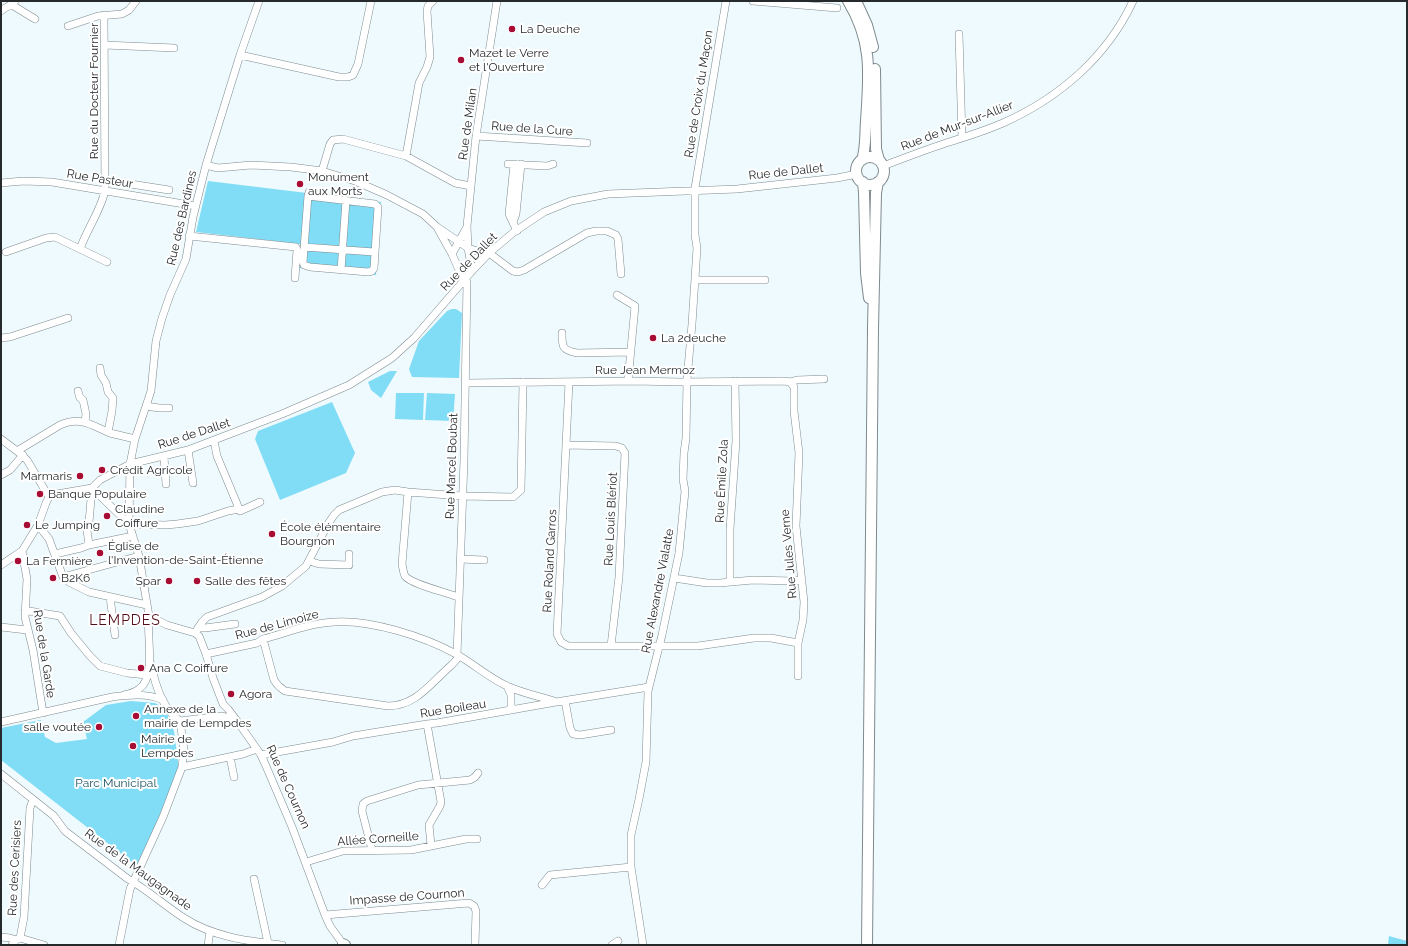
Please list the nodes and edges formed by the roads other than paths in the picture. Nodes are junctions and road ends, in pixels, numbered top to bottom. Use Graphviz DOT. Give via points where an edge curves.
graph roads {
  1 [pos="136,1"];
  2 [pos="259,1"];
  3 [pos="371,1"];
  4 [pos="433,1"];
  5 [pos="497,1"];
  6 [pos="726,1"];
  7 [pos="753,1"];
  8 [pos="848,1"];
  9 [pos="856,1"];
  10 [pos="1133,1"];
  11 [pos="14,3"];
  12 [pos="837,8"];
  13 [pos="1,11"];
  14 [pos="104,15"];
  15 [pos="35,19"];
  16 [pos="68,26"];
  17 [pos="959,34"];
  18 [pos="105,45"];
  19 [pos="174,48"];
  20 [pos="240,55"];
  21 [pos="476,136"];
  22 [pos="962,138"];
  23 [pos="587,143"];
  24 [pos="406,156"];
  25 [pos="862,160"];
  26 [pos="881,163"];
  27 [pos="553,164"];
  28 [pos="206,165"];
  29 [pos="322,171"];
  30 [pos="860,178"];
  31 [pos="105,180"];
  32 [pos="878,182"];
  33 [pos="1,183"];
  34 [pos="471,186"];
  35 [pos="169,190"];
  36 [pos="105,191"];
  37 [pos="696,191"];
  38 [pos="346,201"];
  39 [pos="196,206"];
  40 [pos="437,227"];
  41 [pos="517,231"];
  42 [pos="190,236"];
  43 [pos="465,244"];
  44 [pos="304,247"];
  45 [pos="80,249"];
  46 [pos="342,250"];
  47 [pos="6,252"];
  48 [pos="374,252"];
  49 [pos="490,253"];
  50 [pos="453,255"];
  51 [pos="107,262"];
  52 [pos="341,270"];
  53 [pos="472,271"];
  54 [pos="621,274"];
  55 [pos="295,278"];
  56 [pos="464,280"];
  57 [pos="695,280"];
  58 [pos="764,280"];
  59 [pos="617,295"];
  60 [pos="68,318"];
  61 [pos="873,328"];
  62 [pos="562,333"];
  63 [pos="1,338"];
  64 [pos="631,352"];
  65 [pos="100,368"];
  66 [pos="824,379"];
  67 [pos="628,381"];
  68 [pos="523,382"];
  69 [pos="569,382"];
  70 [pos="686,382"];
  71 [pos="735,382"];
  72 [pos="790,382"];
  73 [pos="466,383"];
  74 [pos="78,392"];
  75 [pos="146,406"];
  76 [pos="168,408"];
  77 [pos="85,422"];
  78 [pos="108,432"];
  79 [pos="135,438"];
  80 [pos="1,440"];
  81 [pos="214,441"];
  82 [pos="566,445"];
  83 [pos="188,450"];
  84 [pos="20,453"];
  85 [pos="164,457"];
  86 [pos="130,464"];
  87 [pos="1,475"];
  88 [pos="193,482"];
  89 [pos="166,484"];
  90 [pos="92,488"];
  91 [pos="408,492"];
  92 [pos="462,496"];
  93 [pos="49,497"];
  94 [pos="260,502"];
  95 [pos="239,509"];
  96 [pos="38,524"];
  97 [pos="129,524"];
  98 [pos="133,536"];
  99 [pos="89,544"];
  100 [pos="22,551"];
  101 [pos="349,554"];
  102 [pos="56,556"];
  103 [pos="138,556"];
  104 [pos="460,559"];
  105 [pos="484,560"];
  106 [pos="309,561"];
  107 [pos="4,564"];
  108 [pos="63,577"];
  109 [pos="674,578"];
  110 [pos="802,580"];
  111 [pos="730,582"];
  112 [pos="110,596"];
  113 [pos="459,596"];
  114 [pos="147,605"];
  115 [pos="25,612"];
  116 [pos="150,616"];
  117 [pos="235,624"];
  118 [pos="1,627"];
  119 [pos="28,630"];
  120 [pos="197,630"];
  121 [pos="115,635"];
  122 [pos="263,639"];
  123 [pos="798,643"];
  124 [pos="611,646"];
  125 [pos="659,646"];
  126 [pos="206,654"];
  127 [pos="458,655"];
  128 [pos="150,660"];
  129 [pos="147,675"];
  130 [pos="798,676"];
  131 [pos="507,686"];
  132 [pos="649,687"];
  133 [pos="528,694"];
  134 [pos="124,695"];
  135 [pos="163,700"];
  136 [pos="565,701"];
  137 [pos="556,702"];
  138 [pos="223,704"];
  139 [pos="527,707"];
  140 [pos="511,710"];
  141 [pos="43,713"];
  142 [pos="221,716"];
  143 [pos="235,719"];
  144 [pos="3,720"];
  145 [pos="180,721"];
  146 [pos="427,724"];
  147 [pos="610,730"];
  148 [pos="259,752"];
  149 [pos="230,757"];
  150 [pos="182,767"];
  151 [pos="478,773"];
  152 [pos="1,774"];
  153 [pos="234,777"];
  154 [pos="437,782"];
  155 [pos="33,799"];
  156 [pos="477,839"];
  157 [pos="431,845"];
  158 [pos="372,850"];
  159 [pos="306,862"];
  160 [pos="631,867"];
  161 [pos="254,879"];
  162 [pos="133,882"];
  163 [pos="542,885"];
  164 [pos="325,915"];
  165 [pos="210,931"];
  166 [pos="1,937"];
  167 [pos="16,941"];
  168 [pos="618,941"];
  169 [pos="119,943"];
  170 [pos="268,943"];
  171 [pos="343,944"];
  172 [pos="44,945"];
  173 [pos="208,945"];
  174 [pos="282,945"];
  175 [pos="475,945"];
  176 [pos="612,945"];
  177 [pos="643,945"];
  178 [pos="867,945"];
  1 -- 14 [label="street" via="122,14"];
  2 -- 20 [label="street, Rue des Bardines"];
  3 -- 20 [label="street" via="358,64 353,75 339,77"];
  4 -- 24 [label="street" via="427,11 430,56 419,83"];
  5 -- 21 [label="street, Rue de Milan"];
  6 -- 37 [label="street, Rue de Croix du Maçon"];
  7 -- 12 [label="street"];
  8 -- 25 [label="main road" via="867,50 869,92"];
  9 -- 26 [label="main road" via="867,25 873,49 876,149"];
  10 -- 22 [label="street, Rue de Mur-sur-Allier" via="1126,17 1111,38 1074,80 1038,106 1003,123"];
  11 -- 13 [label="street"];
  11 -- 15 [label="street"];
  14 -- 16 [label="street"];
  14 -- 18 [label="street, Rue du Docteur Fournier"];
  17 -- 22 [label="street"];
  18 -- 19 [label="street"];
  18 -- 31 [label="street, Rue du Docteur Fournier"];
  20 -- 28 [label="street, Rue des Bardines"];
  21 -- 23 [label="street, Rue de la Cure"];
  21 -- 34 [label="street, Rue de Milan"];
  22 -- 26 [label="street, Rue de Mur-sur-Allier"];
  24 -- 29 [label="street" via="337,138 330,144"];
  24 -- 34 [label="street" via="455,183"];
  25 -- 26 [label="main road" via="868,158"];
  25 -- 30 [label="main road" via="858,166"];
  26 -- 32 [label="main road" via="884,173"];
  27 -- 41 [label="street" via="514,164 516,214 513,222"];
  28 -- 29 [label="street" via="218,168 268,166"];
  28 -- 39 [label="street, Rue des Bardines"];
  29 -- 40 [label="street" via="387,194 423,214"];
  30 -- 32 [label="main road" via="869,185"];
  30 -- 37 [label="street, Rue de Dallet"];
  30 -- 61 [label="main road" via="864,193 866,273"];
  31 -- 35 [label="street"];
  31 -- 36 [label="street, Rue du Docteur Fournier"];
  32 -- 61 [label="main road"];
  33 -- 36 [label="street, Rue Pasteur" via="52,182"];
  34 -- 43 [label="street, Rue de Milan"];
  36 -- 39 [label="street, Rue Pasteur"];
  36 -- 45 [label="street"];
  37 -- 41 [label="street, Rue de Dallet" via="625,193 571,201 544,212"];
  37 -- 57 [label="street, Rue Alexandre Vialatte"];
  38 -- 44 [label="street" via="308,194"];
  38 -- 46 [label="street"];
  38 -- 48 [label="street" via="375,204 378,207"];
  39 -- 42 [label="street, Rue des Bardines"];
  40 -- 43 [label="street"];
  40 -- 50 [label="street, Rue Marcel Boubat"];
  41 -- 49 [label="street, Rue de Dallet"];
  42 -- 55 [label="street" via="296,247"];
  42 -- 75 [label="street, Rue des Bardines" via="186,259 170,295 156,341 151,391"];
  43 -- 49 [label="street" via="480,252"];
  43 -- 50 [label="street"];
  43 -- 53 [label="street, Rue de Milan"];
  44 -- 46 [label="street"];
  44 -- 52 [label="street" via="304,265"];
  45 -- 47 [label="street" via="55,237"];
  45 -- 51 [label="street"];
  46 -- 48 [label="street"];
  46 -- 52 [label="street"];
  48 -- 52 [label="street" via="372,271"];
  49 -- 53 [label="street, Rue de Dallet"];
  49 -- 54 [label="street" via="509,269 518,272 587,233 607,231 612,232 618,239"];
  50 -- 56 [label="street, Rue Marcel Boubat"];
  53 -- 56 [label="street, Rue de Dallet"];
  56 -- 73 [label="street, Rue Marcel Boubat" via="467,282"];
  56 -- 81 [label="street, Rue de Dallet" via="399,353 367,375 317,400"];
  57 -- 58 [label="street"];
  57 -- 70 [label="street, Rue Alexandre Vialatte"];
  59 -- 64 [label="street" via="635,306"];
  60 -- 63 [label="street"];
  61 -- 178 [label="main road"];
  62 -- 64 [label="street" via="564,348 569,351"];
  64 -- 67 [label="street"];
  65 -- 78 [label="street" via="108,392 113,398"];
  66 -- 72 [label="street, Rue Jean Mermoz"];
  67 -- 69 [label="street, Rue Jean Mermoz"];
  67 -- 70 [label="street, Rue Jean Mermoz"];
  68 -- 69 [label="street, Rue Jean Mermoz"];
  68 -- 73 [label="street, Rue Jean Mermoz"];
  68 -- 92 [label="street" via="521,490 512,498"];
  69 -- 82 [label="street, Rue Roland Garros"];
  70 -- 71 [label="street, Rue Jean Mermoz"];
  70 -- 109 [label="street, Rue Alexandre Vialatte" via="684,506"];
  71 -- 72 [label="street, Rue Jean Mermoz"];
  71 -- 111 [label="street, Rue Émile Zola" via="736,441 730,529"];
  72 -- 110 [label="street, Rue Jules Verne" via="794,387 800,462 796,526"];
  73 -- 92 [label="street, Rue Marcel Boubat"];
  74 -- 77 [label="street" via="83,400"];
  75 -- 76 [label="street"];
  75 -- 79 [label="street, Rue des Bardines"];
  77 -- 78 [label="street"];
  77 -- 84 [label="street" via="67,422"];
  78 -- 79 [label="street"];
  79 -- 86 [label="street, Rue des Bardines"];
  80 -- 84 [label="street"];
  81 -- 83 [label="street, Rue de Dallet"];
  81 -- 95 [label="street" via="217,456"];
  82 -- 124 [label="street, Rue Roland Garros" via="557,634 561,642 568,646"];
  82 -- 124 [label="street, Rue Louis Blériot" via="616,446 622,448 625,453 619,577"];
  83 -- 85 [label="street, Rue de Dallet"];
  83 -- 88 [label="street"];
  84 -- 87 [label="street" via="10,470"];
  84 -- 93 [label="street"];
  85 -- 86 [label="street, Rue de Dallet"];
  85 -- 89 [label="street"];
  86 -- 90 [label="street, Rue de Dallet" via="100,480"];
  86 -- 97 [label="street, Rue des Bardines"];
  90 -- 93 [label="street"];
  90 -- 97 [label="street"];
  90 -- 99 [label="street" via="87,530"];
  91 -- 92 [label="street"];
  91 -- 106 [label="street" via="388,490 339,510 328,524"];
  91 -- 113 [label="street" via="402,564 404,574 413,582"];
  92 -- 104 [label="street, Rue Marcel Boubat"];
  93 -- 96 [label="street"];
  94 -- 95 [label="street" via="240,511"];
  95 -- 97 [label="street" via="198,521 177,524"];
  96 -- 100 [label="street"];
  96 -- 102 [label="street" via="49,539"];
  97 -- 98 [label="street"];
  98 -- 99 [label="street"];
  98 -- 103 [label="street"];
  99 -- 102 [label="street"];
  100 -- 107 [label="street"];
  100 -- 115 [label="street, Rue de la Garde" via="27,579"];
  101 -- 106 [label="street" via="349,565"];
  102 -- 108 [label="street"];
  103 -- 108 [label="street"];
  103 -- 114 [label="street"];
  104 -- 105 [label="street"];
  104 -- 113 [label="street, Rue Marcel Boubat"];
  106 -- 120 [label="street" via="299,572 273,591 208,617"];
  108 -- 112 [label="street" via="89,592"];
  109 -- 111 [label="street" via="707,583"];
  109 -- 125 [label="street, Rue Alexandre Vialatte"];
  110 -- 111 [label="street"];
  110 -- 123 [label="street, Rue Jules Verne" via="804,610"];
  112 -- 114 [label="street"];
  112 -- 121 [label="street"];
  113 -- 127 [label="street, Rue Marcel Boubat"];
  114 -- 116 [label="street"];
  115 -- 119 [label="street, Rue de la Garde"];
  115 -- 129 [label="street" via="60,616 71,633 100,666"];
  116 -- 120 [label="street" via="167,625"];
  116 -- 128 [label="street"];
  117 -- 120 [label="street"];
  118 -- 119 [label="street"];
  119 -- 141 [label="street, Rue de la Garde"];
  120 -- 126 [label="street"];
  122 -- 126 [label="street, Rue de Limoize" via="257,643"];
  122 -- 127 [label="street, Rue de Limoize" via="323,623 348,622 412,636"];
  122 -- 127 [label="street" via="274,680 281,689 388,706 404,704 418,697"];
  123 -- 125 [label="street, Rue Roland Garros" via="754,638 698,646"];
  123 -- 130 [label="street, Rue Jules Verne"];
  124 -- 125 [label="street, Rue Roland Garros"];
  125 -- 132 [label="street, Rue Alexandre Vialatte"];
  126 -- 138 [label="street"];
  127 -- 131 [label="street, Rue de Limoize"];
  128 -- 129 [label="street"];
  128 -- 135 [label="street" via="156,685"];
  129 -- 134 [label="street" via="138,690"];
  131 -- 133 [label="street, Rue de Limoize"];
  131 -- 140 [label="street" via="511,695"];
  132 -- 136 [label="street, Rue Boileau"];
  132 -- 160 [label="street, Rue Alexandre Vialatte" via="646,762 631,835"];
  133 -- 137 [label="street, Rue de Limoize"];
  133 -- 139 [label="street" via="530,700"];
  134 -- 135 [label="street" via="154,696"];
  134 -- 141 [label="street"];
  135 -- 145 [label="street"];
  136 -- 137 [label="street, Rue Boileau"];
  136 -- 147 [label="street" via="573,734"];
  137 -- 139 [label="street, Rue Boileau"];
  138 -- 142 [label="street"];
  138 -- 143 [label="street, Rue de Cournon"];
  139 -- 140 [label="street, Rue Boileau"];
  140 -- 146 [label="street, Rue Boileau"];
  141 -- 144 [label="street"];
  142 -- 143 [label="street"];
  142 -- 145 [label="street"];
  143 -- 148 [label="street, Rue de Cournon"];
  145 -- 150 [label="street" via="184,750"];
  146 -- 148 [label="street, Rue Boileau" via="353,736 333,742"];
  146 -- 154 [label="street"];
  148 -- 149 [label="street, Rue Boileau"];
  148 -- 159 [label="street, Rue de Cournon"];
  149 -- 150 [label="street, Rue Boileau"];
  149 -- 153 [label="street"];
  150 -- 162 [label="street" via="163,817"];
  151 -- 154 [label="street" via="470,780"];
  152 -- 155 [label="street, Rue de la Maugagnade"];
  154 -- 157 [label="street" via="440,806 429,825"];
  154 -- 158 [label="street" via="411,786 363,804 362,811"];
  155 -- 162 [label="street, Rue de la Maugagnade" via="54,816 65,831"];
  155 -- 167 [label="street, Rue des Cerisiers" via="30,808 24,917"];
  156 -- 157 [label="street, Allée Corneille"];
  157 -- 158 [label="street, Allée Corneille" via="411,850"];
  158 -- 159 [label="street, Allée Corneille" via="343,851"];
  159 -- 164 [label="street, Rue de Cournon"];
  160 -- 163 [label="street" via="550,875"];
  160 -- 177 [label="street, Rue Alexandre Vialatte"];
  161 -- 170 [label="street"];
  162 -- 165 [label="street, Rue de la Maugagnade" via="186,919"];
  162 -- 169 [label="street"];
  164 -- 171 [label="street, Rue de Cournon"];
  164 -- 175 [label="street, Impasse de Cournon" via="469,903 476,911"];
  165 -- 170 [label="street, Rue de la Maugagnade"];
  165 -- 173 [label="street"];
  166 -- 167 [label="street"];
  167 -- 172 [label="street"];
  168 -- 176 [label="street"];
  170 -- 174 [label="street, Rue de la Maugagnade"];
}
